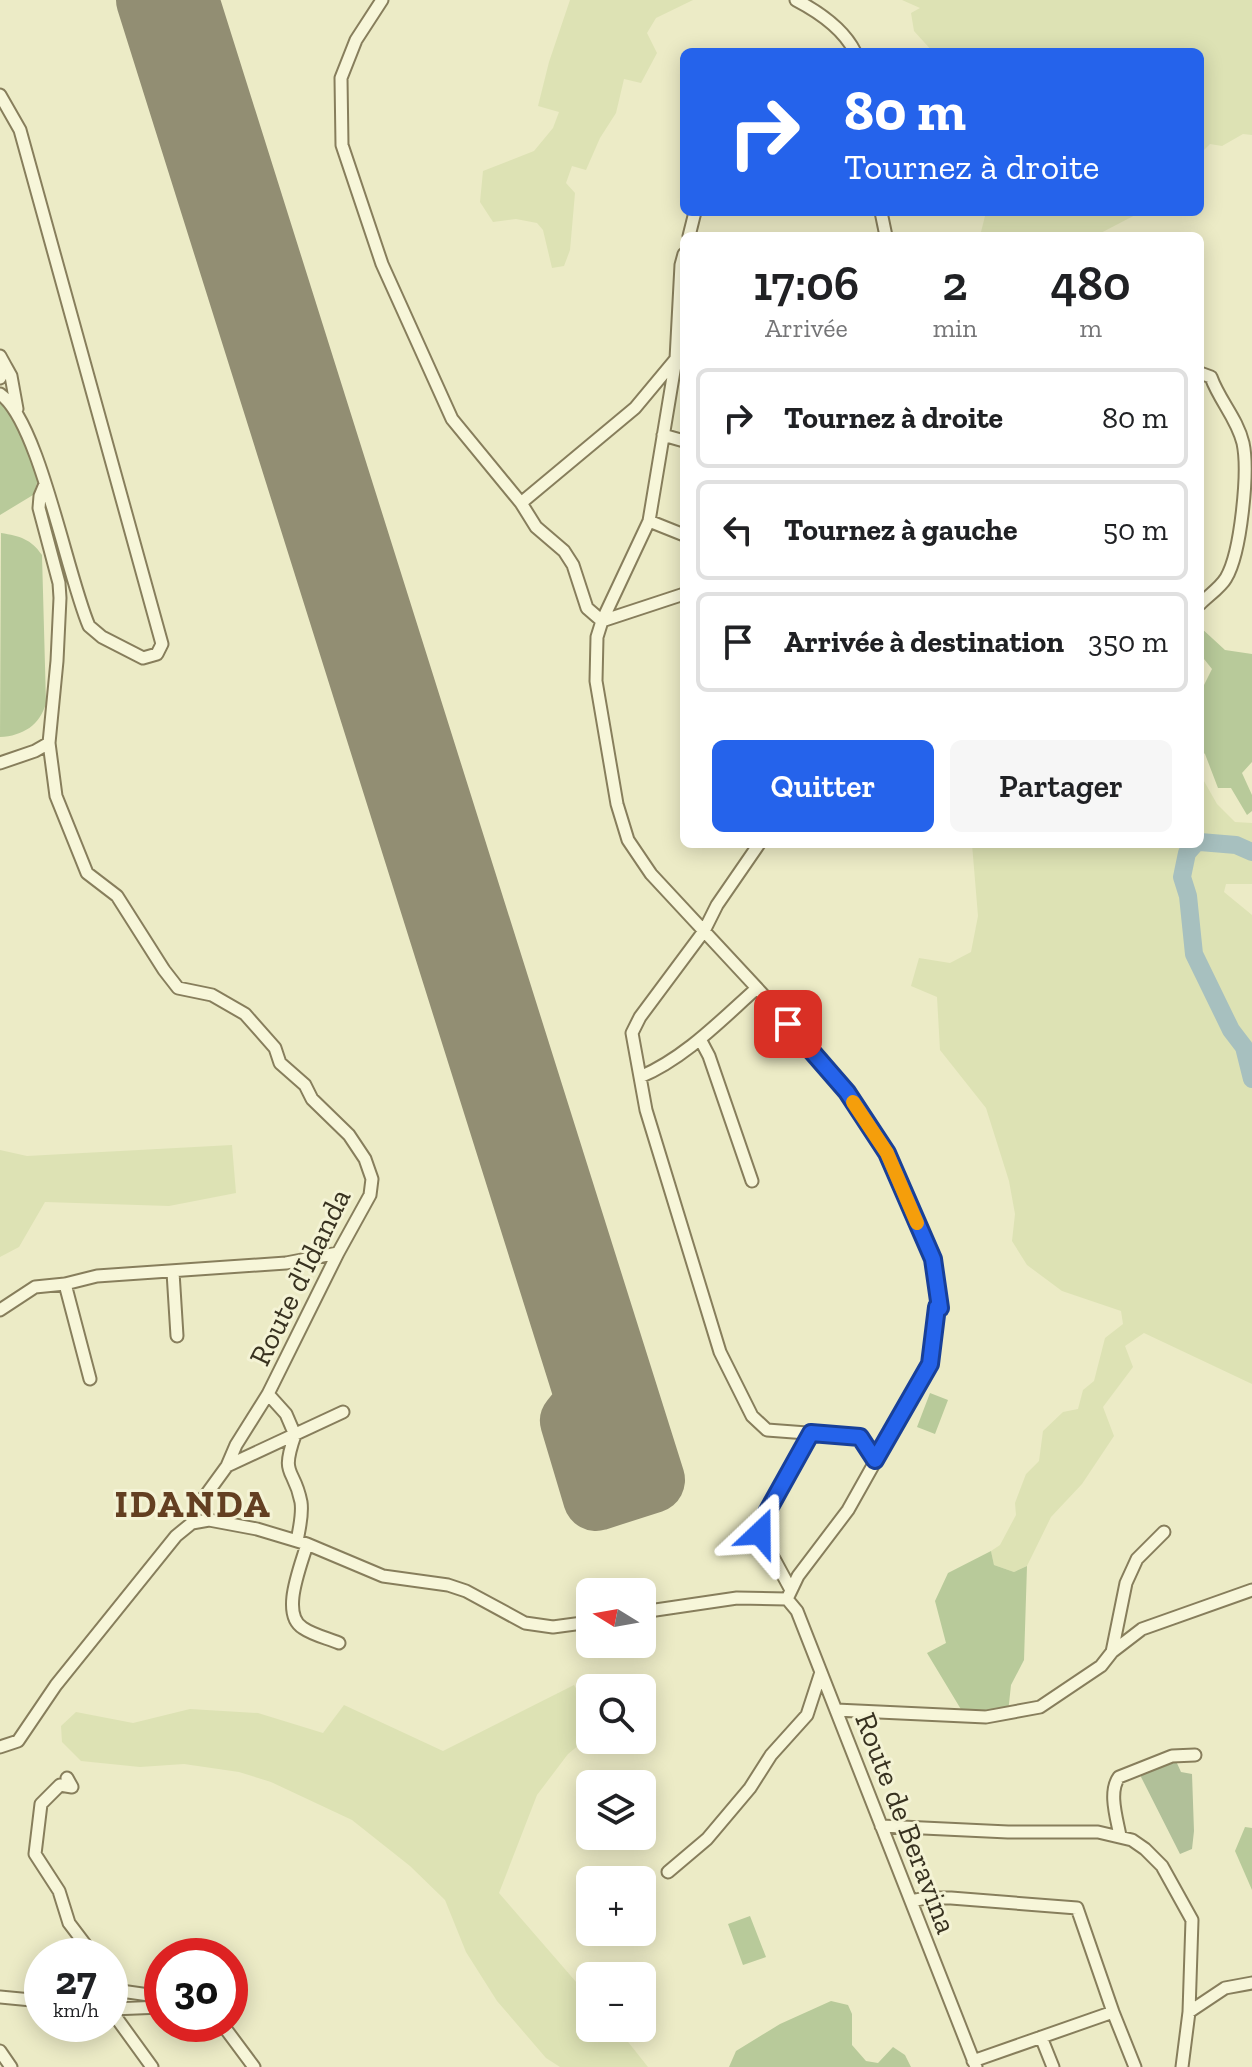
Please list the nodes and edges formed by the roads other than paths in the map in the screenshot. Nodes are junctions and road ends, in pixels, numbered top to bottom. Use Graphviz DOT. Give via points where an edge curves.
graph roads {
  1 [pos="382,0"];
  2 [pos="796,0"];
  3 [pos="853,48"];
  4 [pos="0,95"];
  5 [pos="680,363"];
  6 [pos="2,367"];
  7 [pos="1204,374"];
  8 [pos="1204,386"];
  9 [pos="1217,393"];
  10 [pos="0,394"];
  11 [pos="18,414"];
  12 [pos="663,435"];
  13 [pos="680,440"];
  14 [pos="45,484"];
  15 [pos="521,503"];
  16 [pos="649,521"];
  17 [pos="680,533"];
  18 [pos="680,595"];
  19 [pos="1204,600"];
  20 [pos="602,621"];
  21 [pos="49,743"];
  22 [pos="0,763"];
  23 [pos="756,848"];
  24 [pos="704,931"];
  25 [pos="757,988"];
  26 [pos="700,1039"];
  27 [pos="640,1077"];
  28 [pos="752,1181"];
  29 [pos="338,1253"];
  30 [pos="173,1272"];
  31 [pos="65,1284"];
  32 [pos="0,1310"];
  33 [pos="177,1336"];
  34 [pos="90,1379"];
  35 [pos="268,1394"];
  36 [pos="343,1412"];
  37 [pos="811,1433"];
  38 [pos="295,1435"];
  39 [pos="875,1460"];
  40 [pos="227,1466"];
  41 [pos="192,1523"];
  42 [pos="1164,1532"];
  43 [pos="302,1543"];
  44 [pos="1252,1590"];
  45 [pos="789,1595"];
  46 [pos="656,1610"];
  47 [pos="576,1624"];
  48 [pos="339,1643"];
  49 [pos="1112,1652"];
  50 [pos="821,1672"];
  51 [pos="836,1710"];
  52 [pos="0,1747"];
  53 [pos="1195,1755"];
  54 [pos="67,1778"];
  55 [pos="881,1826"];
  56 [pos="1120,1836"];
  57 [pos="668,1872"];
  58 [pos="911,1901"];
  59 [pos="80,1938"];
  60 [pos="1252,1983"];
  61 [pos="0,1997"];
  62 [pos="24,1999"];
  63 [pos="1113,2012"];
  64 [pos="1189,2012"];
  65 [pos="128,2033"];
  66 [pos="1041,2037"];
  67 [pos="235,2042"];
  68 [pos="0,2051"];
  69 [pos="974,2064"];
  70 [pos="11,2067"];
  71 [pos="152,2067"];
  72 [pos="253,2067"];
  73 [pos="1053,2067"];
  74 [pos="1135,2067"];
  75 [pos="1182,2067"];
  1 -- 15 [label="street" via="356,40 341,78 342,145 382,264 452,419"];
  2 -- 3 [label="street" via="820,12"];
  4 -- 14 [label="street" via="20,130 162,644 157,654 143,658 89,626"];
  5 -- 12 [label="street"];
  5 -- 15 [label="street" via="635,408"];
  6 -- 11 [label="street" via="11,376"];
  7 -- 9 [label="street" via="1211,377"];
  8 -- 9 [label="street"];
  9 -- 19 [label="street" via="1230,409 1244,445 1243,522 1226,578"];
  10 -- 11 [label="street"];
  11 -- 14 [label="street"];
  12 -- 13 [label="street"];
  12 -- 16 [label="street"];
  14 -- 21 [label="street" via="39,508 60,598"];
  15 -- 20 [label="street" via="536,527 564,551 587,608"];
  16 -- 17 [label="street"];
  16 -- 20 [label="street"];
  18 -- 20 [label="street"];
  20 -- 24 [label="street" via="596,681 628,840 651,874"];
  21 -- 22 [label="street"];
  21 -- 29 [label="street, Route d'Idanda" via="56,796 87,873 117,896 178,988 212,995 245,1014 275,1048 280,1063 305,1085 365,1159 372,1179 370,1195"];
  23 -- 24 [label="street"];
  24 -- 25 [label="street"];
  24 -- 27 [label="street" via="632,1033"];
  25 -- 26 [label="street"];
  25 -- 39 [label="street" via="847,1092 887,1153 933,1259 940,1308 930,1364"];
  26 -- 27 [label="street"];
  26 -- 28 [label="street"];
  27 -- 37 [label="street" via="720,1352 752,1416 767,1430"];
  29 -- 30 [label="street"];
  29 -- 35 [label="street, Route d'Idanda"];
  30 -- 31 [label="street" via="97,1276"];
  30 -- 33 [label="street"];
  31 -- 32 [label="street" via="35,1287"];
  31 -- 34 [label="street"];
  35 -- 38 [label="street" via="286,1414"];
  35 -- 40 [label="street, Route d'Idanda"];
  36 -- 38 [label="street"];
  37 -- 39 [label="street" via="860,1437"];
  37 -- 45 [label="street, Route de Beravina" via="761,1523 760,1533"];
  38 -- 40 [label="street"];
  38 -- 43 [label="street" via="287,1468 301,1501"];
  39 -- 45 [label="street" via="848,1510"];
  40 -- 41 [label="street, Route d'Idanda" via="195,1510"];
  41 -- 43 [label="street" via="209,1520"];
  41 -- 52 [label="street, Route d'Idanda" via="56,1685 18,1741"];
  42 -- 49 [label="street" via="1137,1559 1126,1583"];
  43 -- 47 [label="street" via="383,1576 466,1591 525,1623"];
  43 -- 48 [label="street" via="294,1619 302,1628"];
  44 -- 49 [label="street" via="1142,1629"];
  45 -- 46 [label="street"];
  45 -- 50 [label="street, Route de Beravina"];
  49 -- 51 [label="street" via="1101,1666 1040,1707 986,1717"];
  50 -- 51 [label="street, Route de Beravina"];
  50 -- 57 [label="street" via="807,1715 707,1839"];
  51 -- 55 [label="street, Route de Beravina"];
  53 -- 56 [label="street" via="1172,1756 1119,1777 1114,1795"];
  54 -- 59 [label="street" via="72,1787 60,1785 41,1804 35,1854"];
  55 -- 56 [label="street"];
  55 -- 58 [label="street, Route de Beravina"];
  56 -- 64 [label="street" via="1162,1866 1192,1920"];
  58 -- 63 [label="street" via="951,1898 1077,1908"];
  58 -- 69 [label="street, Route de Beravina"];
  60 -- 64 [label="street" via="1225,1988"];
  61 -- 62 [label="street"];
  63 -- 66 [label="street"];
  63 -- 74 [label="street"];
  64 -- 75 [label="street"];
  65 -- 71 [label="street"];
  66 -- 69 [label="street"];
  66 -- 73 [label="street"];
  67 -- 72 [label="street"];
  68 -- 70 [label="street"];
}
